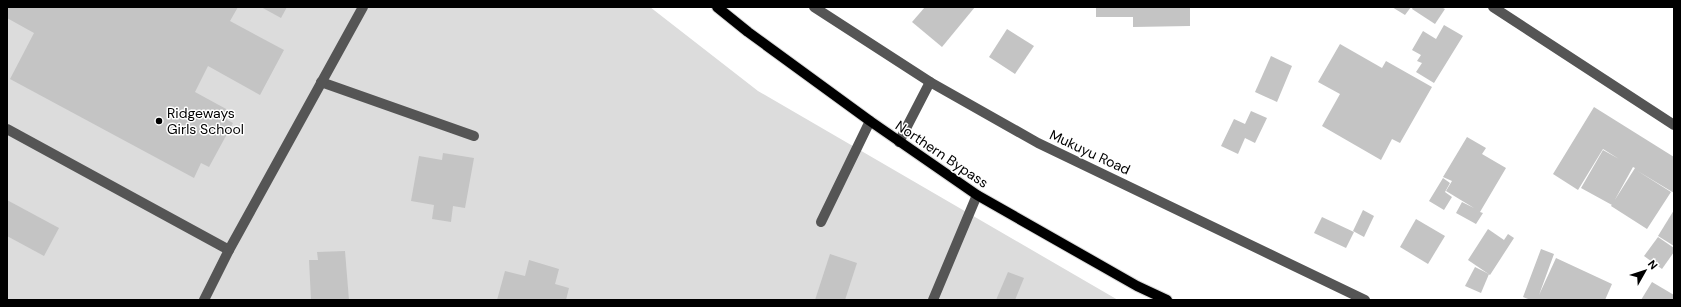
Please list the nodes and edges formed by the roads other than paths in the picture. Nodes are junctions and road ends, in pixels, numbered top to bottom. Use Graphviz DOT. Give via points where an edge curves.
graph roads {
  1 [pos="363,7"];
  2 [pos="717,7"];
  3 [pos="814,7"];
  4 [pos="1493,7"];
  5 [pos="321,82"];
  6 [pos="930,82"];
  7 [pos="870,121"];
  8 [pos="1674,125"];
  9 [pos="7,130"];
  10 [pos="474,136"];
  11 [pos="899,142"];
  12 [pos="977,195"];
  13 [pos="821,222"];
  14 [pos="229,250"];
  15 [pos="204,300"];
  16 [pos="933,300"];
  17 [pos="1167,300"];
  18 [pos="1365,300"];
  1 -- 5 [label="street"];
  2 -- 7 [label="main road, Northern Bypass"];
  3 -- 6 [label="street, Mukuyu Road"];
  4 -- 8 [label="street"];
  5 -- 10 [label="street"];
  5 -- 14 [label="street"];
  6 -- 11 [label="street"];
  6 -- 18 [label="street, Mukuyu Road" via="1038,143"];
  7 -- 11 [label="main road, Northern Bypass"];
  7 -- 13 [label="street"];
  9 -- 14 [label="street"];
  11 -- 12 [label="main road, Northern Bypass"];
  12 -- 16 [label="street"];
  12 -- 17 [label="main road, Northern Bypass" via="1137,286"];
  14 -- 15 [label="street"];
}
